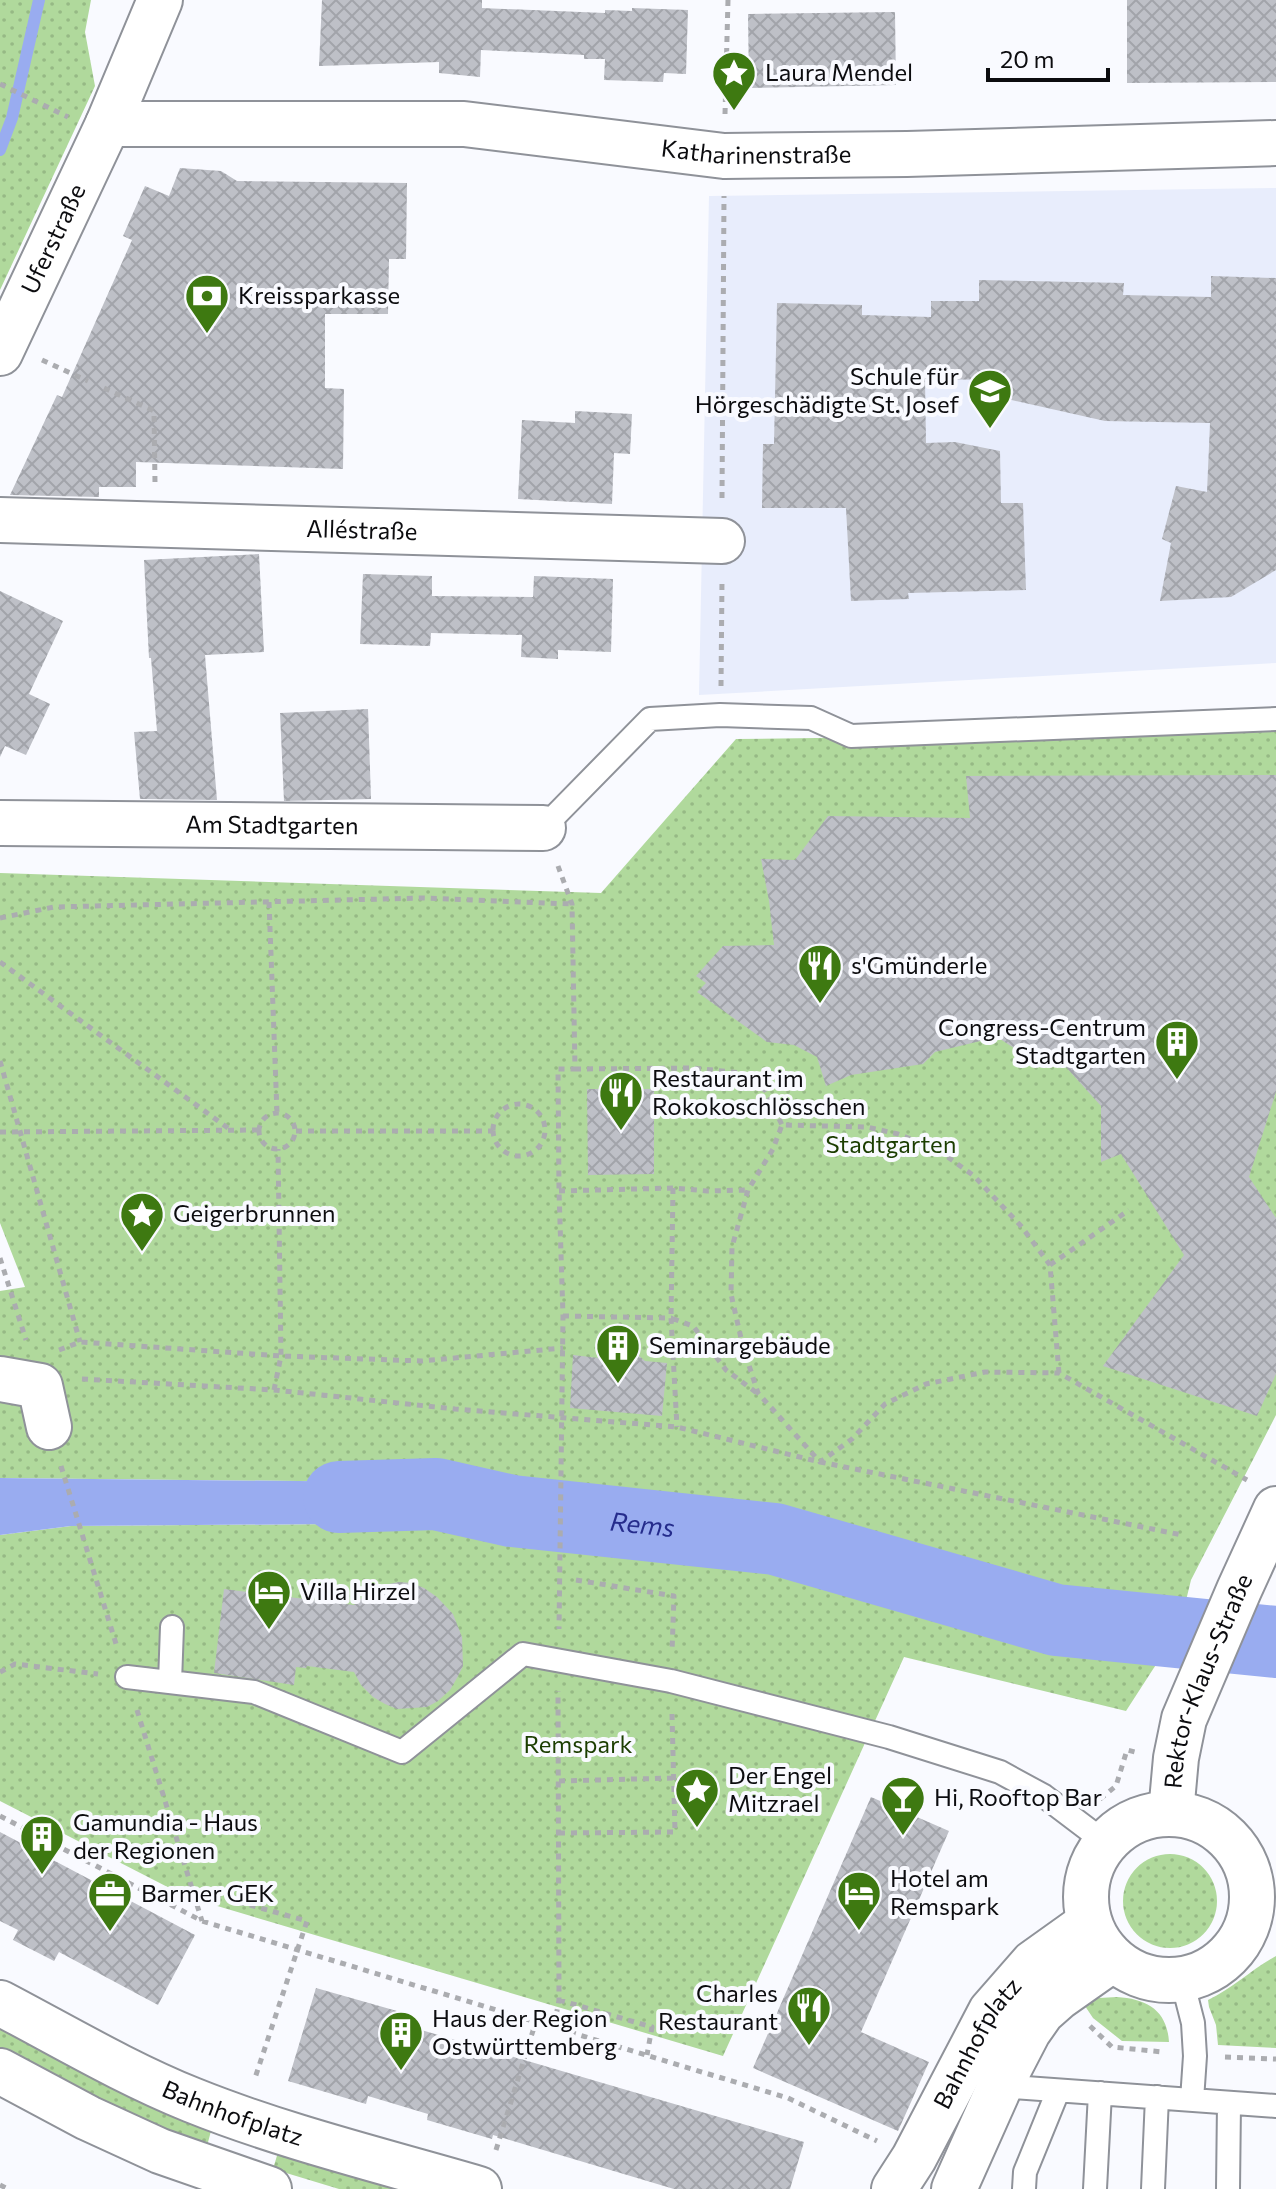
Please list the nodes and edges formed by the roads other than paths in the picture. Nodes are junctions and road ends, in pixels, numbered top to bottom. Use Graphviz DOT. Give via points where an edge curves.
graph roads {
  1 [pos="160,0"];
  2 [pos="91,122"];
  3 [pos="1276,143"];
  4 [pos="0,353"];
  5 [pos="0,520"];
  6 [pos="722,541"];
  7 [pos="1276,719"];
  8 [pos="0,823"];
  9 [pos="543,828"];
  10 [pos="1262,1495"];
  11 [pos="172,1627"];
  12 [pos="127,1677"];
  13 [pos="170,1682"];
  14 [pos="1171,1813"];
  15 [pos="1090,1831"];
  16 [pos="1265,1903"];
  17 [pos="1089,1923"];
  18 [pos="1113,1959"];
  19 [pos="1182,1980"];
  20 [pos="0,2003"];
  21 [pos="0,2071"];
  22 [pos="1000,2086"];
  23 [pos="1058,2091"];
  24 [pos="1100,2093"];
  25 [pos="1157,2097"];
  26 [pos="1192,2100"];
  27 [pos="1229,2103"];
  28 [pos="1276,2106"];
  29 [pos="486,2174"];
  30 [pos="904,2174"];
  31 [pos="269,2189"];
  32 [pos="954,2189"];
  33 [pos="1024,2189"];
  34 [pos="1095,2189"];
  35 [pos="1153,2189"];
  36 [pos="1228,2189"];
  1 -- 2 [label="street, Uferstraße"];
  2 -- 3 [label="street, Katharinenstraße" via="464,124 724,156"];
  2 -- 4 [label="street, Uferstraße"];
  5 -- 6 [label="street, Alléstraße"];
  7 -- 9 [label="lane" via="851,736 811,718 650,719"];
  8 -- 9 [label="street, Am Stadtgarten"];
  10 -- 14 [label="street, Rektor-Klaus-Straße" via="1239,1590 1190,1702"];
  11 -- 13 [label="lane"];
  12 -- 13 [label="lane"];
  13 -- 15 [label="lane" via="254,1692 402,1752 523,1654 671,1681 889,1737 1000,1772 1044,1796"];
  14 -- 15 [label="street" via="1152,1815 1119,1830"];
  14 -- 16 [label="street" via="1218,1829 1238,1849"];
  15 -- 17 [label="street" via="1094,1860 1087,1880"];
  16 -- 19 [label="street" via="1231,1954 1209,1971"];
  17 -- 18 [label="street"];
  17 -- 30 [label="street, Bahnhofplatz" via="1033,1963 991,2011"];
  18 -- 19 [label="street" via="1145,1977"];
  18 -- 22 [label="street, Bahnhofplatz" via="1042,2012"];
  19 -- 26 [label="lane" via="1193,2023"];
  20 -- 29 [label="street, Bahnhofplatz" via="124,2068 242,2119"];
  21 -- 31 [label="street" via="160,2151"];
  22 -- 23 [label="lane"];
  22 -- 32 [label="street, Bahnhofplatz"];
  23 -- 24 [label="lane"];
  23 -- 33 [label="lane" via="1025,2172"];
  24 -- 25 [label="lane"];
  24 -- 34 [label="lane"];
  25 -- 26 [label="lane"];
  25 -- 35 [label="lane"];
  26 -- 27 [label="lane"];
  27 -- 28 [label="lane"];
  27 -- 36 [label="lane"];
}
